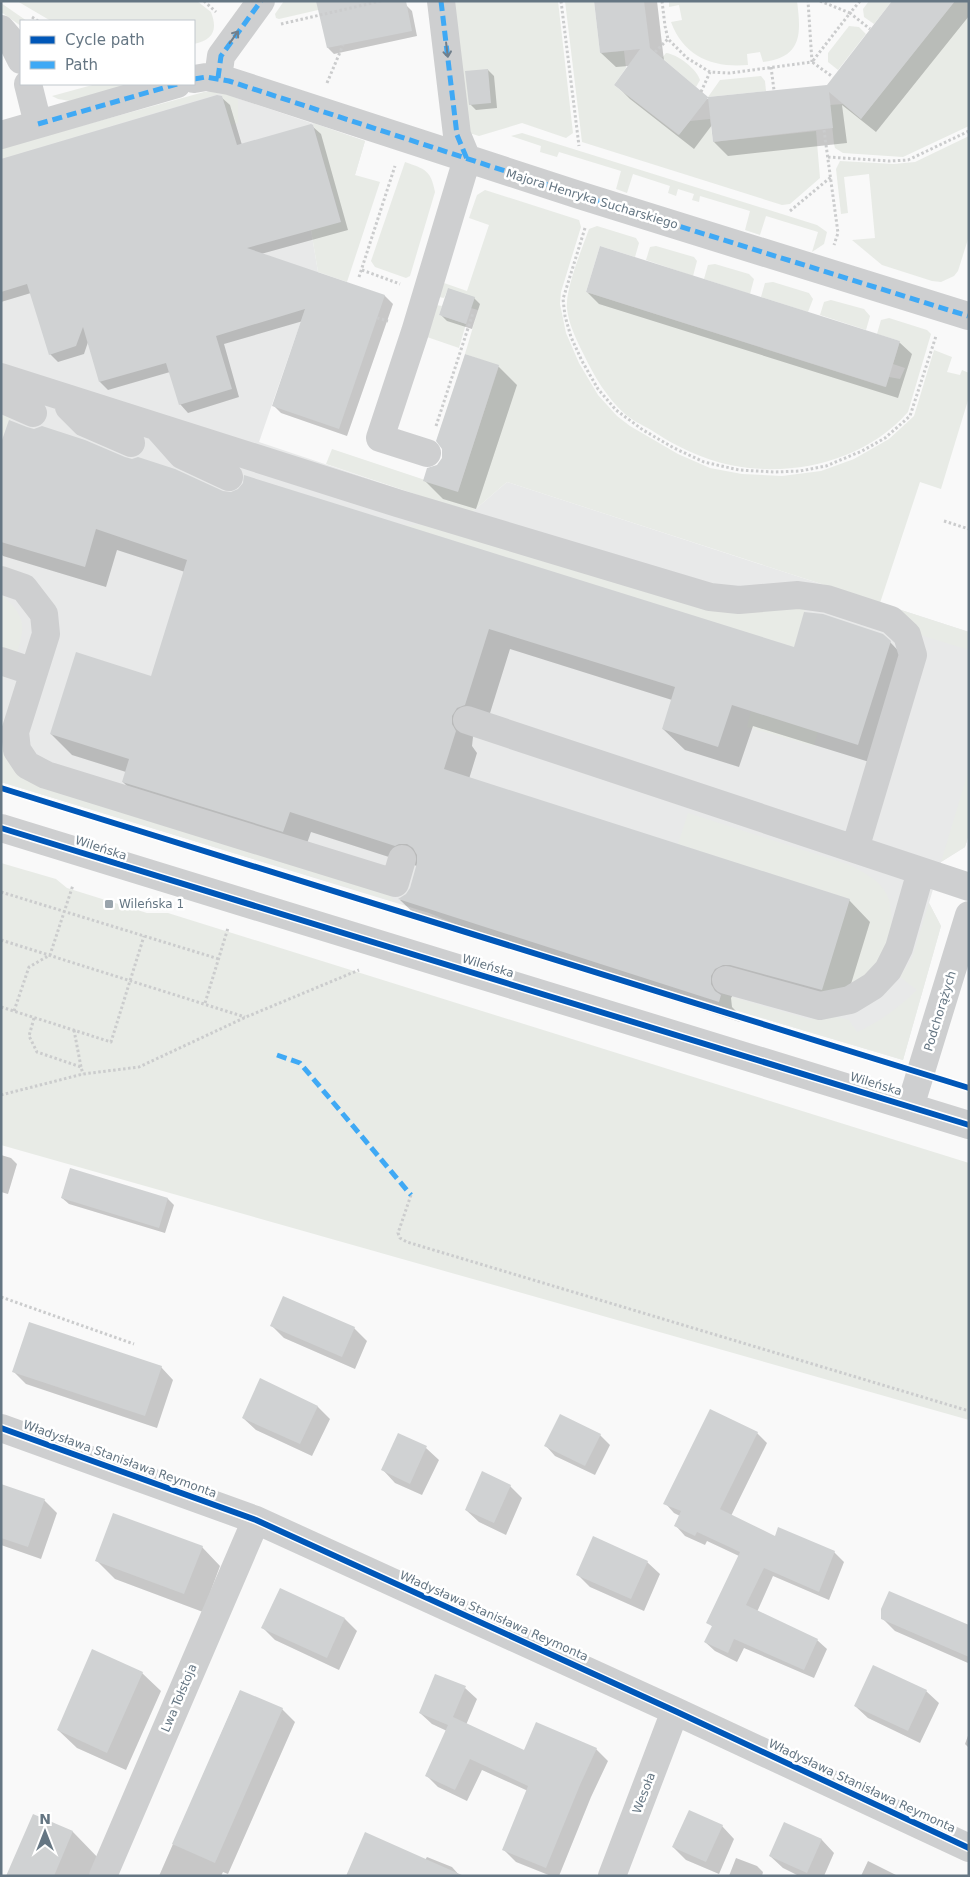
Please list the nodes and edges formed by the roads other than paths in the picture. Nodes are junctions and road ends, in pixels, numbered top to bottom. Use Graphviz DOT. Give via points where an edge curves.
graph roads {
  1 [pos="261,1"];
  2 [pos="441,1"];
  3 [pos="1,29"];
  4 [pos="20,58"];
  5 [pos="206,78"];
  6 [pos="28,85"];
  7 [pos="174,85"];
  8 [pos="38,124"];
  9 [pos="1,135"];
  10 [pos="466,159"];
  11 [pos="968,315"];
  12 [pos="1,378"];
  13 [pos="58,396"];
  14 [pos="1,399"];
  15 [pos="33,413"];
  16 [pos="157,427"];
  17 [pos="131,443"];
  18 [pos="427,453"];
  19 [pos="229,477"];
  20 [pos="1,580"];
  21 [pos="1,661"];
  22 [pos="34,672"];
  23 [pos="11,709"];
  24 [pos="467,720"];
  25 [pos="1,828"];
  26 [pos="855,849"];
  27 [pos="402,859"];
  28 [pos="921,871"];
  29 [pos="969,887"];
  30 [pos="969,915"];
  31 [pos="726,980"];
  32 [pos="910,1107"];
  33 [pos="969,1125"];
  34 [pos="1,1428"];
  35 [pos="256,1520"];
  36 [pos="675,1711"];
  37 [pos="969,1848"];
  38 [pos="103,1876"];
  39 [pos="612,1876"];
  5 -- 1 [label="street, Majora Henryka Sucharskiego, one-way"];
  2 -- 10 [label="street, one-way" via="457,135"];
  3 -- 4 [label="street"];
  5 -- 10 [label="street, Majora Henryka Sucharskiego"];
  6 -- 8 [label="street"];
  7 -- 8 [label="street"];
  8 -- 9 [label="street"];
  10 -- 11 [label="street, Majora Henryka Sucharskiego"];
  10 -- 18 [label="street" via="380,438"];
  12 -- 13 [label="street"];
  13 -- 16 [label="street"];
  13 -- 17 [label="street" via="85,423"];
  14 -- 15 [label="street"];
  16 -- 19 [label="street" via="182,455"];
  16 -- 26 [label="street" via="397,504 710,597 739,600 798,595 826,599 891,620 907,635 913,655"];
  20 -- 22 [label="street" via="24,588 44,614 46,634"];
  21 -- 22 [label="street"];
  22 -- 23 [label="street"];
  23 -- 27 [label="street" via="17,750 27,765 46,775 395,882"];
  24 -- 26 [label="street"];
  25 -- 32 [label="street, Wileńska"];
  26 -- 28 [label="street"];
  28 -- 29 [label="street"];
  28 -- 31 [label="street" via="899,948 888,970 873,986 850,1000 820,1006"];
  30 -- 32 [label="street, Podchorążych"];
  32 -- 33 [label="street, Wileńska"];
  34 -- 35 [label="street, Władysława Stanisława Reymonta"];
  35 -- 36 [label="street, Władysława Stanisława Reymonta"];
  35 -- 38 [label="street, Lwa Tołstoja"];
  36 -- 37 [label="street, Władysława Stanisława Reymonta"];
  36 -- 39 [label="street, Wesoła"];
}
